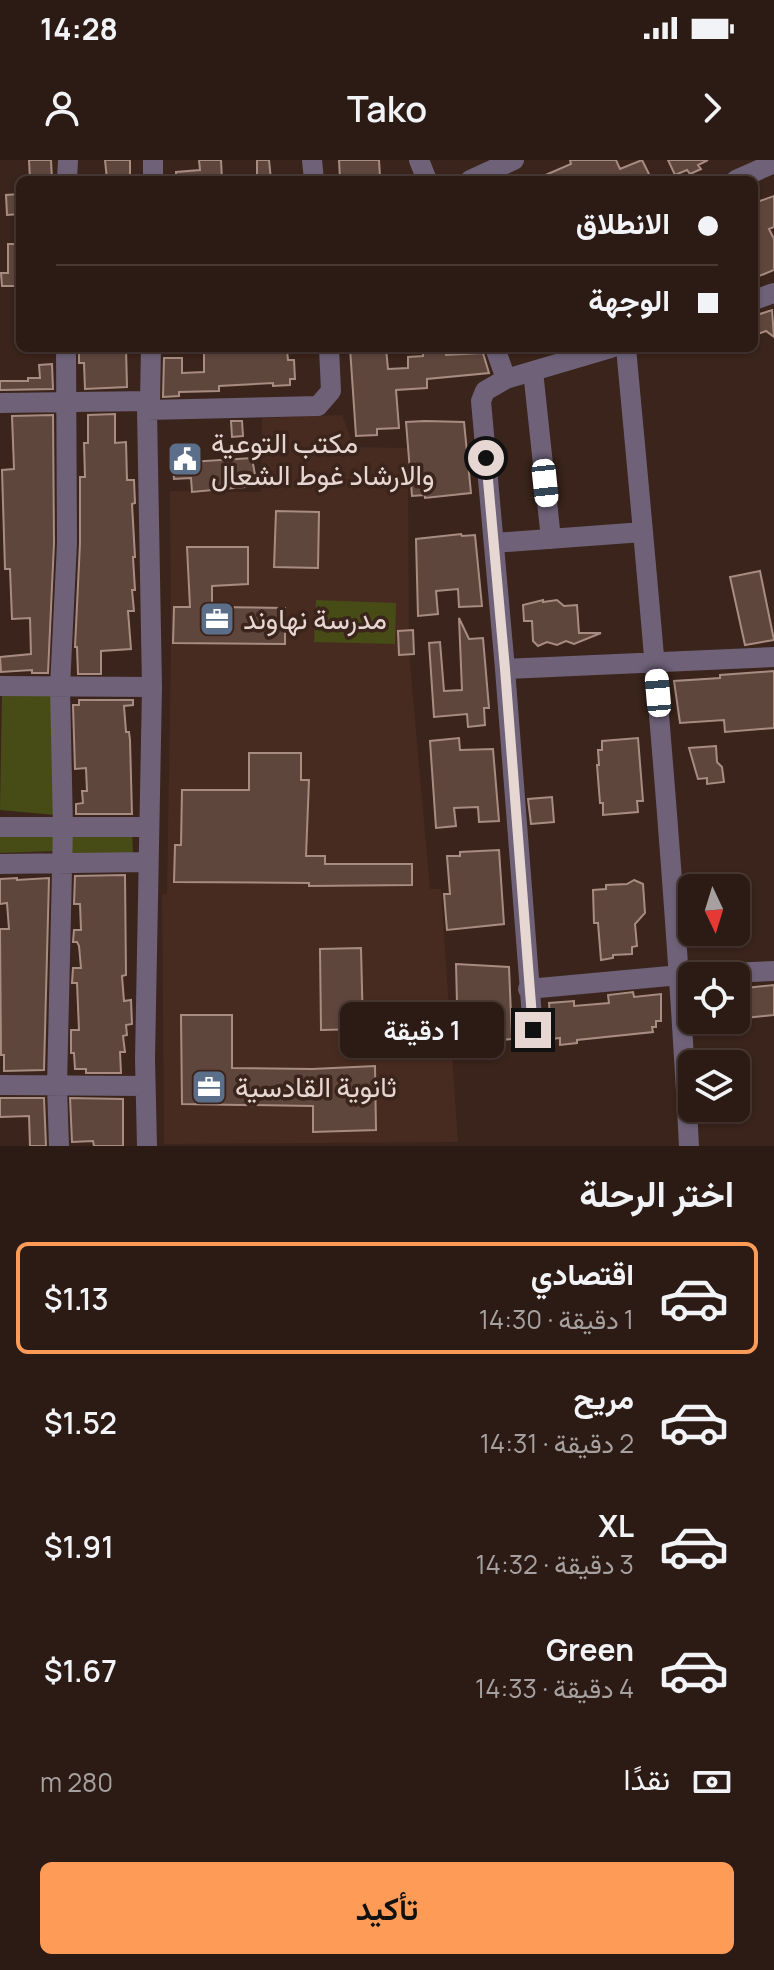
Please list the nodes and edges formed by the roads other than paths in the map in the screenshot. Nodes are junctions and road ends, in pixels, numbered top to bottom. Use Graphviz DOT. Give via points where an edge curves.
graph roads {
  1 [pos="514,160"];
  2 [pos="774,163"];
  3 [pos="479,176"];
  4 [pos="745,176"];
  5 [pos="66,352"];
  6 [pos="151,352"];
  7 [pos="329,352"];
  8 [pos="496,352"];
  9 [pos="597,352"];
  10 [pos="626,352"];
  11 [pos="533,371"];
  12 [pos="506,379"];
  13 [pos="0,403"];
  14 [pos="65,403"];
  15 [pos="148,406"];
  16 [pos="643,532"];
  17 [pos="551,539"];
  18 [pos="494,543"];
  19 [pos="774,657"];
  20 [pos="655,662"];
  21 [pos="505,669"];
  22 [pos="0,686"];
  23 [pos="60,687"];
  24 [pos="152,687"];
  25 [pos="0,827"];
  26 [pos="63,827"];
  27 [pos="149,827"];
  28 [pos="148,862"];
  29 [pos="62,863"];
  30 [pos="0,864"];
  31 [pos="679,962"];
  32 [pos="774,971"];
  33 [pos="750,972"];
  34 [pos="678,975"];
  35 [pos="528,989"];
  36 [pos="533,1030"];
  37 [pos="683,1034"];
  38 [pos="0,1085"];
  39 [pos="57,1086"];
  40 [pos="145,1086"];
  41 [pos="59,1146"];
  42 [pos="147,1146"];
  43 [pos="689,1146"];
  1 -- 3 [label="street"];
  2 -- 4 [label="street"];
  5 -- 14 [label="street"];
  6 -- 15 [label="street"];
  7 -- 15 [label="street" via="331,391 318,406"];
  8 -- 12 [label="street"];
  9 -- 11 [label="street"];
  10 -- 16 [label="street"];
  11 -- 12 [label="street"];
  11 -- 17 [label="street"];
  12 -- 18 [label="street" via="485,391 481,401"];
  13 -- 14 [label="street"];
  14 -- 15 [label="street"];
  14 -- 23 [label="street" via="67,543"];
  15 -- 24 [label="street"];
  16 -- 17 [label="street"];
  16 -- 20 [label="street"];
  17 -- 18 [label="street"];
  18 -- 21 [label="street"];
  19 -- 20 [label="street"];
  20 -- 21 [label="street"];
  20 -- 31 [label="street"];
  21 -- 35 [label="street"];
  22 -- 23 [label="street"];
  23 -- 24 [label="street"];
  23 -- 26 [label="street"];
  24 -- 27 [label="street"];
  25 -- 26 [label="street"];
  26 -- 27 [label="street"];
  26 -- 29 [label="street"];
  27 -- 28 [label="street"];
  28 -- 29 [label="street"];
  28 -- 40 [label="street"];
  29 -- 30 [label="street"];
  29 -- 39 [label="street"];
  32 -- 33 [label="street"];
  34 -- 35 [label="street"];
  35 -- 36 [label="street"];
  37 -- 43 [label="street"];
  38 -- 39 [label="street"];
  39 -- 40 [label="street"];
  39 -- 41 [label="street"];
  40 -- 42 [label="street"];
}
